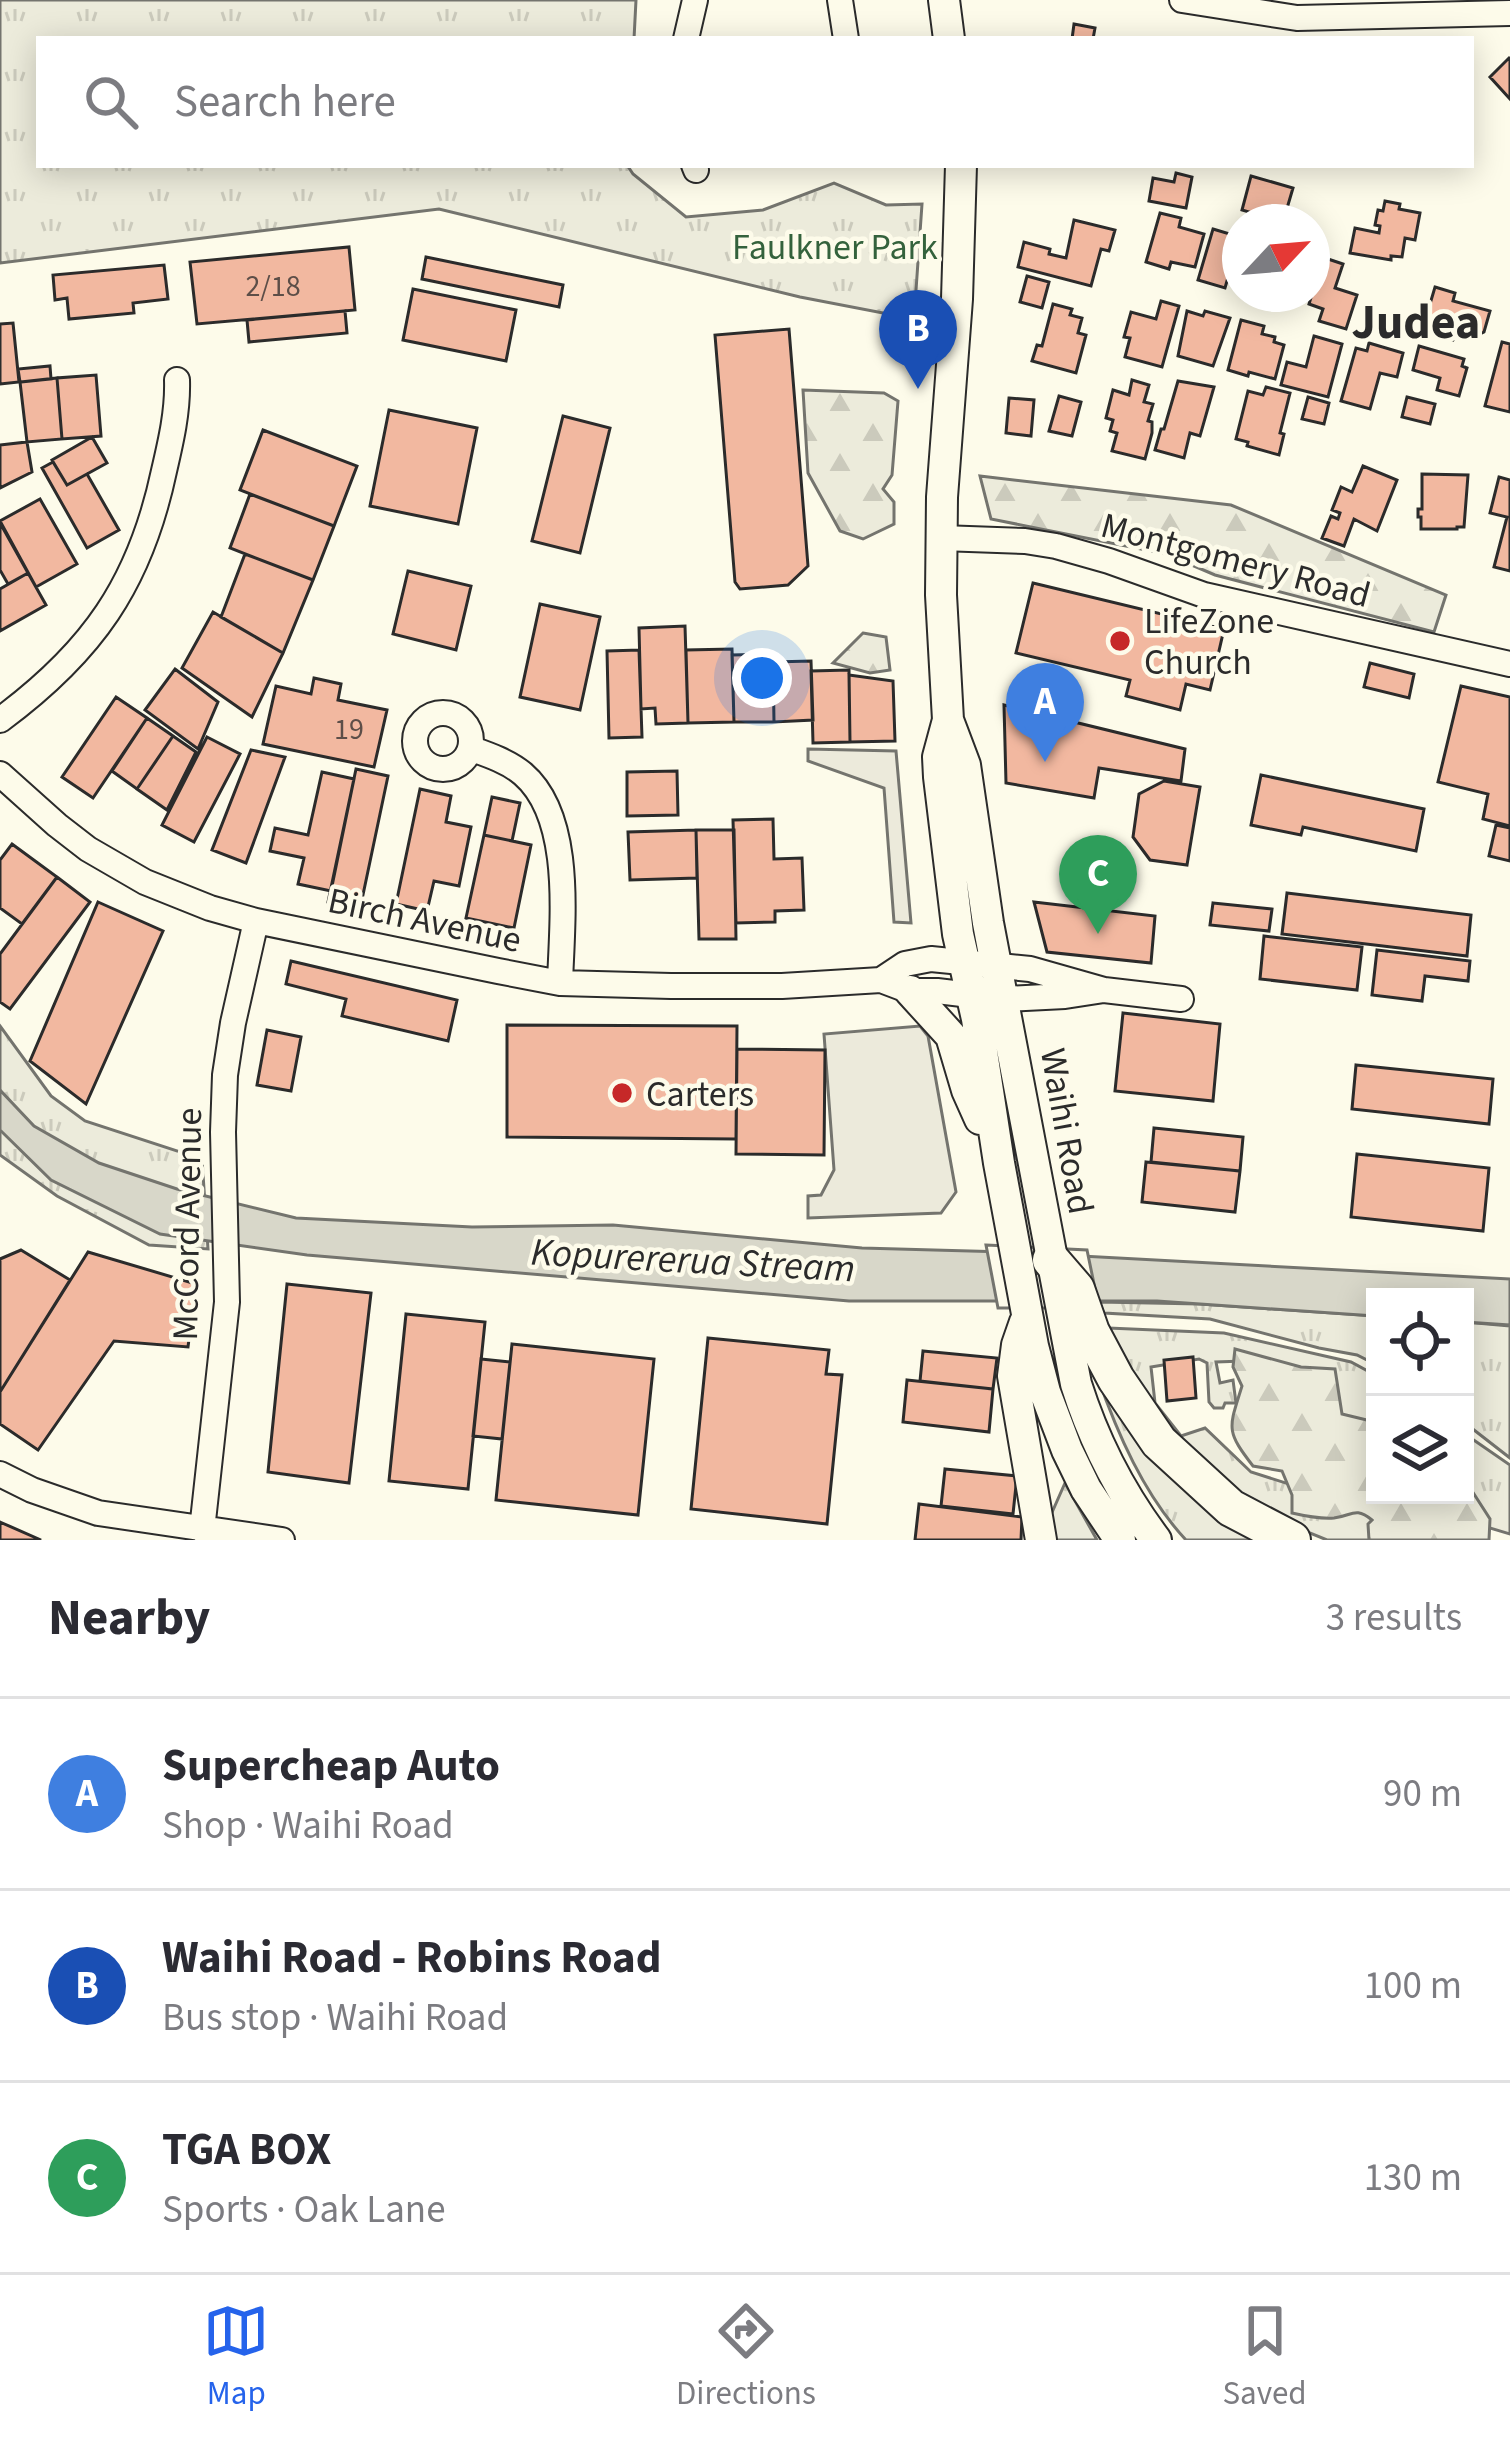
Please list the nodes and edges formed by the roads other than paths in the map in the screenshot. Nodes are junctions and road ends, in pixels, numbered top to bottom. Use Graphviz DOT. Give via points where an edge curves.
graph roads {
  1 [pos="695,0"];
  2 [pos="840,0"];
  3 [pos="944,0"];
  4 [pos="1182,0"];
  5 [pos="1510,14"];
  6 [pos="687,36"];
  7 [pos="846,36"];
  8 [pos="949,36"];
  9 [pos="961,168"];
  10 [pos="177,380"];
  11 [pos="941,538"];
  12 [pos="1510,664"];
  13 [pos="0,720"];
  14 [pos="472,748"];
  15 [pos="0,774"];
  16 [pos="256,921"];
  17 [pos="981,964"];
  18 [pos="880,980"];
  19 [pos="560,983"];
  20 [pos="1104,990"];
  21 [pos="910,991"];
  22 [pos="987,997"];
  23 [pos="1181,999"];
  24 [pos="999,1162"];
  25 [pos="1048,1246"];
  26 [pos="1071,1310"];
  27 [pos="1027,1316"];
  28 [pos="1067,1450"];
  29 [pos="0,1474"];
  30 [pos="202,1530"];
  31 [pos="1039,1531"];
  32 [pos="282,1540"];
  33 [pos="1120,1540"];
  34 [pos="1156,1540"];
  35 [pos="1292,1540"];
  1 -- 6 [label="street"];
  2 -- 7 [label="street"];
  3 -- 8 [label="main road"];
  4 -- 5 [label="street" via="1297,18"];
  9 -- 11 [label="main road, Waihi Road"];
  10 -- 13 [label="street" via="176,419 138,559 76,656"];
  11 -- 12 [label="street, Montgomery Road" via="1056,546 1204,595"];
  11 -- 17 [label="main road, Waihi Road" via="948,720 939,777 958,934"];
  14 -- 19 [label="street" via="520,772 550,815 560,860"];
  15 -- 16 [label="street, Birch Avenue" via="115,866"];
  16 -- 19 [label="street, Birch Avenue"];
  16 -- 30 [label="street, McCord Avenue" via="225,1075 227,1302"];
  17 -- 18 [label="street, Birch Avenue" via="931,959"];
  17 -- 20 [label="street, Birch Avenue"];
  17 -- 22 [label="main road, Waihi Road"];
  18 -- 19 [label="street, Birch Avenue"];
  18 -- 21 [label="street, Birch Avenue"];
  20 -- 22 [label="street, Birch Avenue"];
  20 -- 23 [label="street"];
  21 -- 22 [label="street, Birch Avenue"];
  21 -- 24 [label="main road" via="951,1036"];
  22 -- 24 [label="main road, Waihi Road"];
  22 -- 25 [label="main road, Waihi Road"];
  24 -- 27 [label="main road, Waihi Road"];
  25 -- 26 [label="highway" via="1076,1289"];
  26 -- 34 [label="main road" via="1076,1384 1090,1428"];
  26 -- 35 [label="highway" via="1159,1442 1231,1508"];
  27 -- 28 [label="main road, Waihi Road"];
  27 -- 31 [label="main road" via="1013,1376"];
  28 -- 31 [label="main road"];
  28 -- 33 [label="main road, Waihi Road"];
  29 -- 30 [label="street" via="98,1513"];
  30 -- 32 [label="street"];
}
